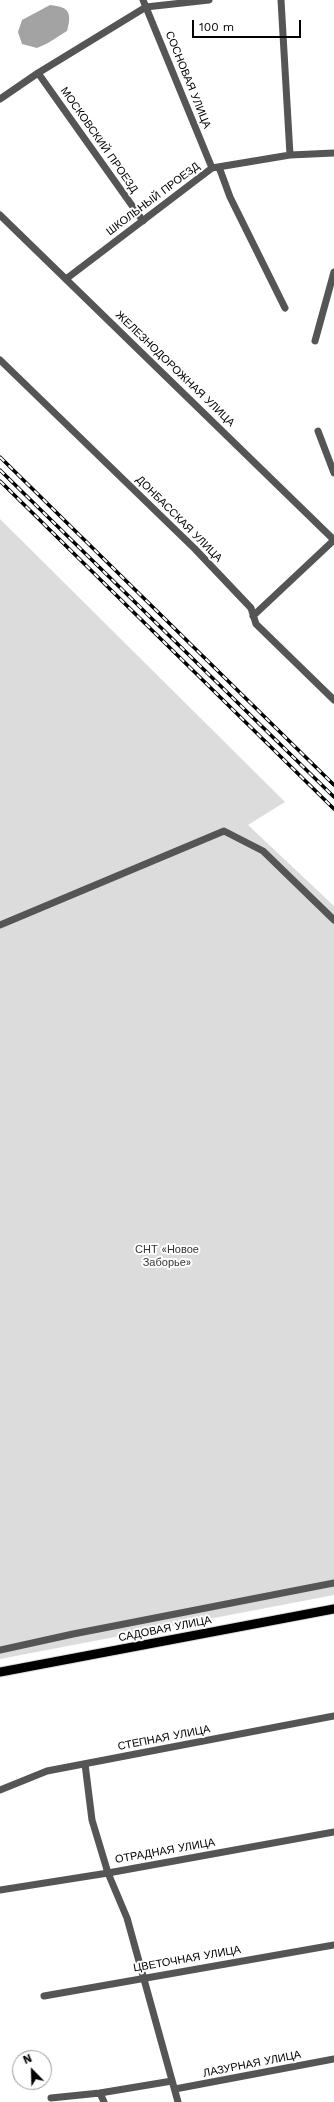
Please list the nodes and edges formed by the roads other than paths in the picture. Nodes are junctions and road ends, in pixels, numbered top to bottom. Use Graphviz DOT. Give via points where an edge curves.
graph roads {
  1 [pos="209,0"];
  2 [pos="281,0"];
  3 [pos="145,4"];
  4 [pos="38,73"];
  5 [pos="0,99"];
  6 [pos="334,153"];
  7 [pos="290,155"];
  8 [pos="215,167"];
  9 [pos="0,214"];
  10 [pos="143,221"];
  11 [pos="334,272"];
  12 [pos="66,279"];
  13 [pos="285,308"];
  14 [pos="315,341"];
  15 [pos="0,360"];
  16 [pos="318,431"];
  17 [pos="334,473"];
  18 [pos="334,540"];
  19 [pos="253,616"];
  20 [pos="334,700"];
  21 [pos="334,920"];
  22 [pos="0,925"];
  23 [pos="334,1583"];
  24 [pos="334,1609"];
  25 [pos="0,1650"];
  26 [pos="0,1672"];
  27 [pos="334,1716"];
  28 [pos="85,1764"];
  29 [pos="0,1790"];
  30 [pos="334,1832"];
  31 [pos="108,1873"];
  32 [pos="0,1890"];
  33 [pos="334,1945"];
  34 [pos="143,1978"];
  35 [pos="44,1996"];
  36 [pos="334,2059"];
  37 [pos="172,2081"];
  38 [pos="175,2090"];
  39 [pos="100,2094"];
  40 [pos="51,2098"];
  41 [pos="104,2102"];
  42 [pos="178,2102"];
  1 -- 3 [label="street"];
  2 -- 7 [label="street"];
  3 -- 4 [label="street"];
  3 -- 8 [label="street, СОСНОВАЯ УЛИЦА"];
  4 -- 5 [label="street"];
  4 -- 10 [label="street, МОСКОВСКИЙ ПРОЕЗД"];
  6 -- 7 [label="street, ШКОЛЬНЫЙ ПРОЕЗД"];
  7 -- 8 [label="street, ШКОЛЬНЫЙ ПРОЕЗД"];
  8 -- 10 [label="street, ШКОЛЬНЫЙ ПРОЕЗД"];
  8 -- 13 [label="street, СОСНОВАЯ УЛИЦА"];
  9 -- 12 [label="street, ЖЕЛЕЗНОДОРОЖНАЯ УЛИЦА"];
  10 -- 12 [label="street, ШКОЛЬНЫЙ ПРОЕЗД"];
  11 -- 14 [label="street"];
  12 -- 18 [label="street, ЖЕЛЕЗНОДОРОЖНАЯ УЛИЦА"];
  15 -- 19 [label="street, ДОНБАССКАЯ УЛИЦА" via="194,548 251,608"];
  16 -- 17 [label="street"];
  18 -- 19 [label="street"];
  19 -- 20 [label="street, ДОНБАССКАЯ УЛИЦА" via="256,624"];
  21 -- 22 [label="street" via="263,851 224,831"];
  23 -- 25 [label="street"];
  24 -- 26 [label="main road, САДОВАЯ УЛИЦА"];
  27 -- 28 [label="street, СТЕПНАЯ УЛИЦА"];
  28 -- 29 [label="street, СТЕПНАЯ УЛИЦА" via="47,1771"];
  28 -- 31 [label="street" via="92,1820"];
  30 -- 31 [label="street, ОТРАДНАЯ УЛИЦА"];
  31 -- 32 [label="street, ОТРАДНАЯ УЛИЦА"];
  31 -- 34 [label="street" via="127,1918"];
  33 -- 34 [label="street, ЦВЕТОЧНАЯ УЛИЦА"];
  34 -- 35 [label="street, ЦВЕТОЧНАЯ УЛИЦА"];
  34 -- 37 [label="street"];
  36 -- 38 [label="street, ЛАЗУРНАЯ УЛИЦА"];
  37 -- 38 [label="street"];
  37 -- 39 [label="street"];
  38 -- 42 [label="street"];
  39 -- 40 [label="street"];
  39 -- 41 [label="street"];
}
